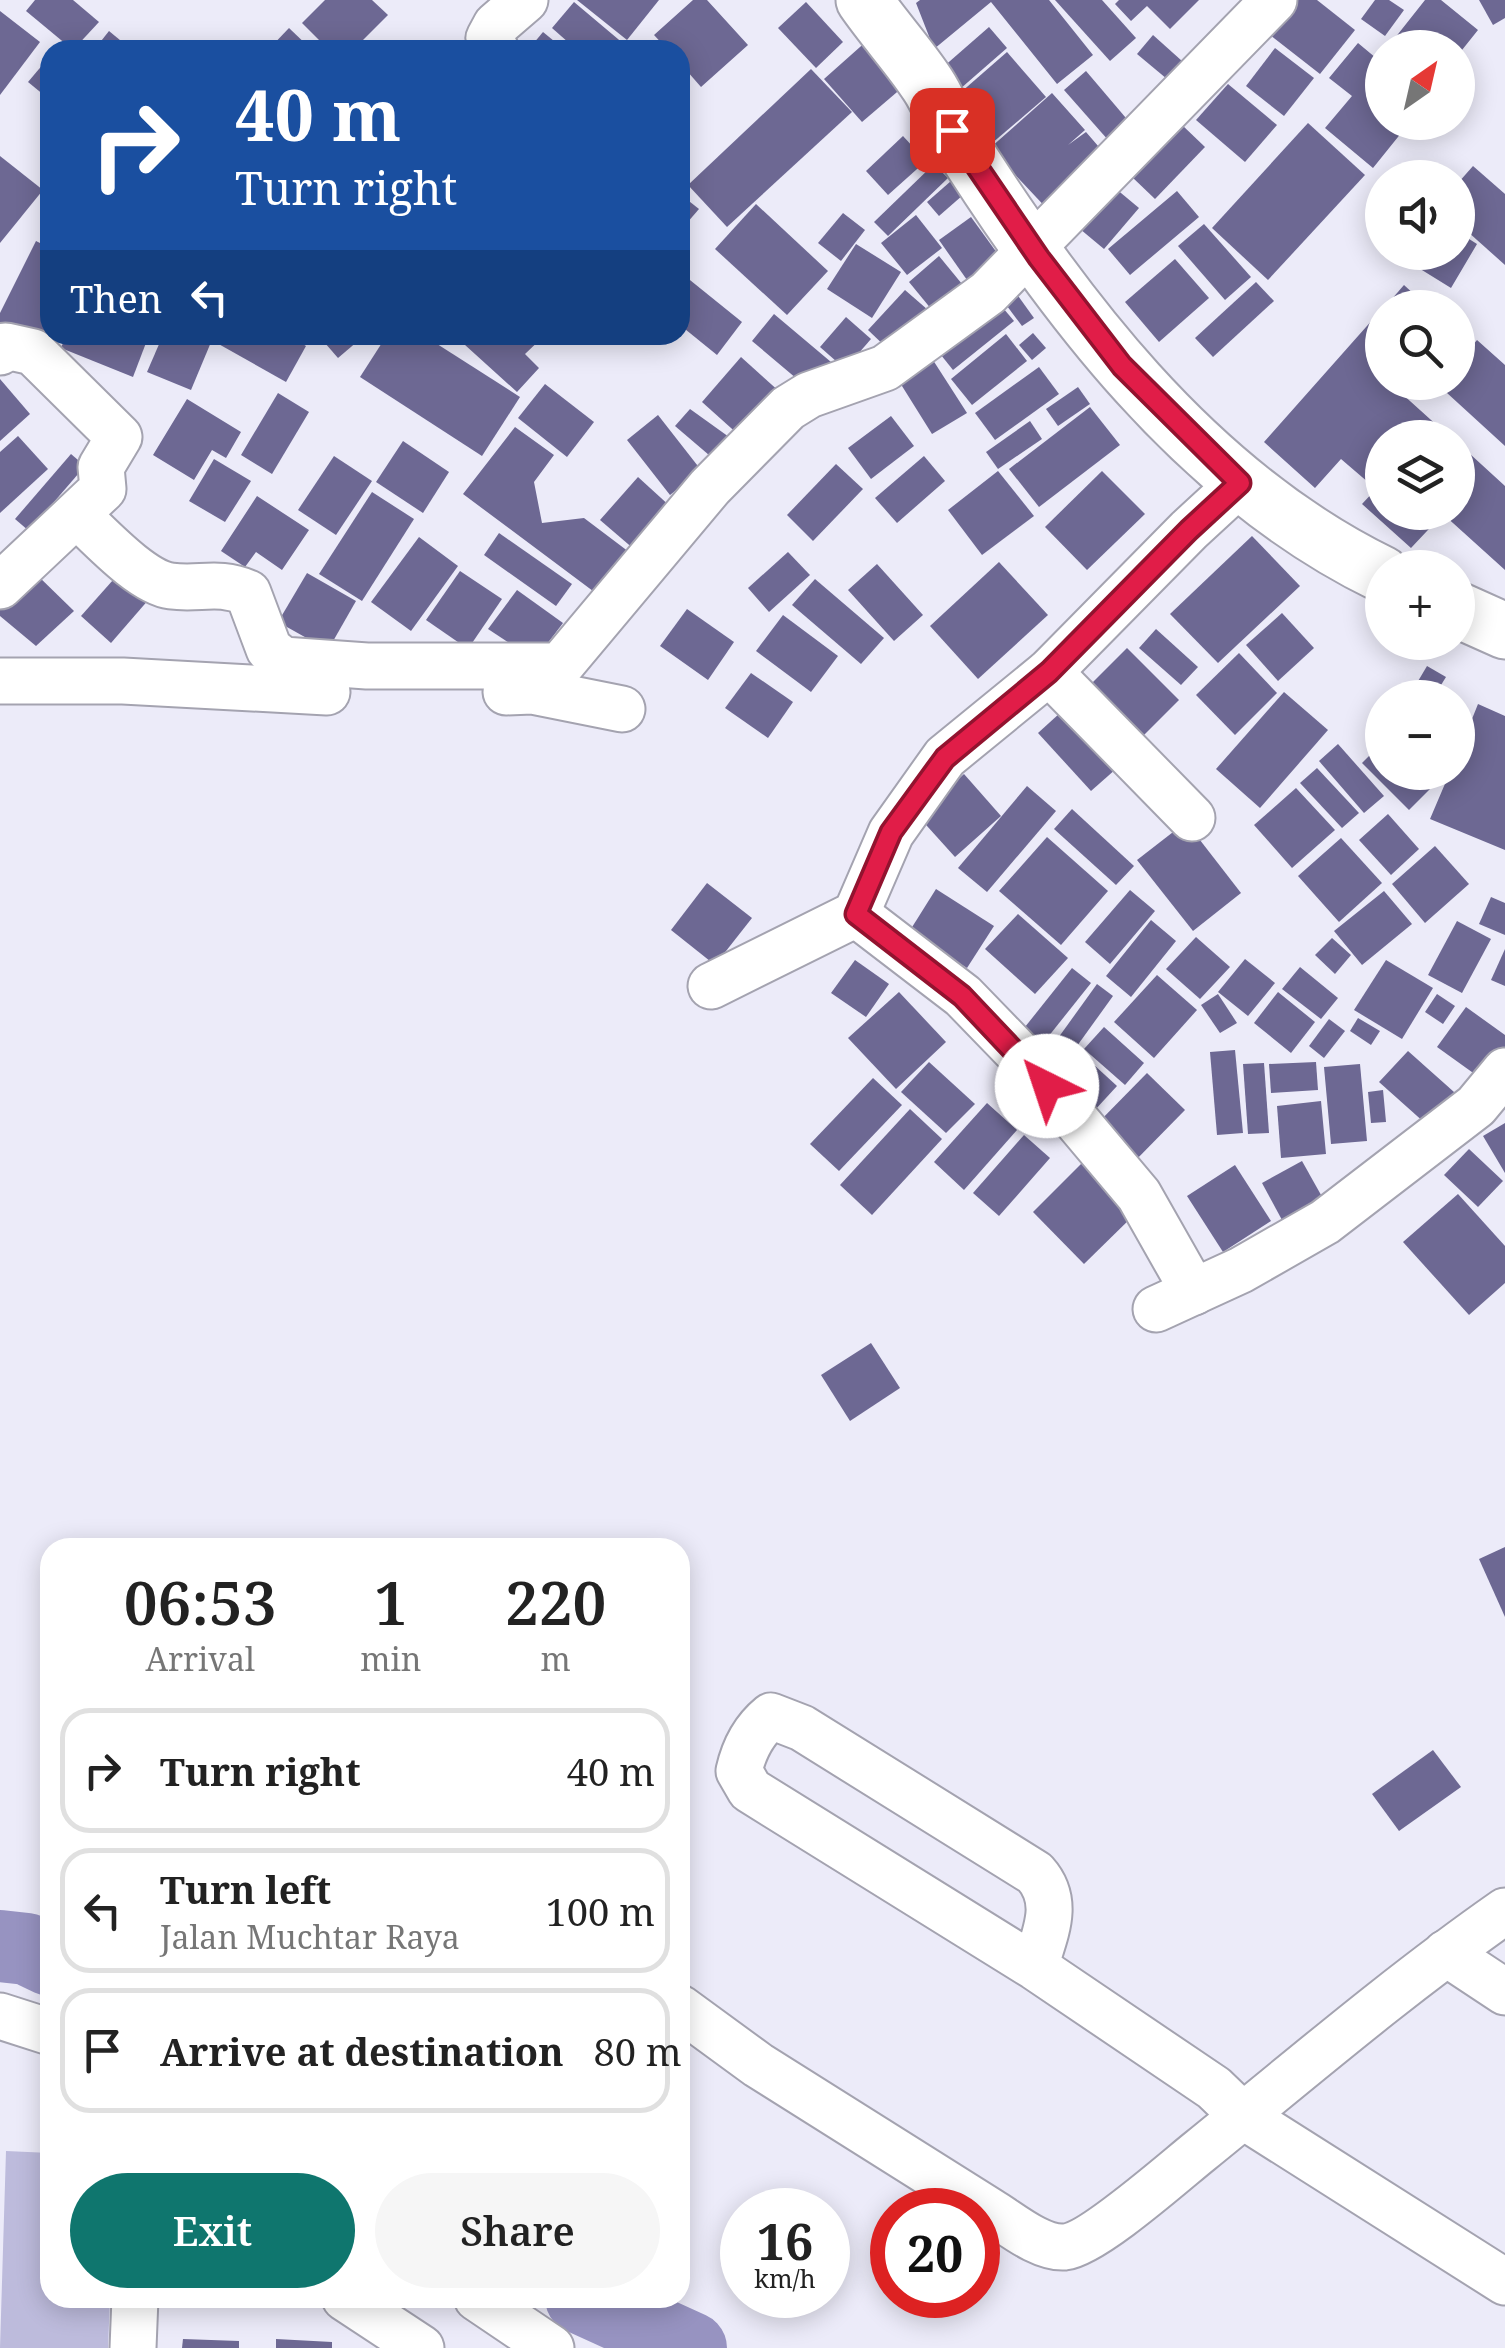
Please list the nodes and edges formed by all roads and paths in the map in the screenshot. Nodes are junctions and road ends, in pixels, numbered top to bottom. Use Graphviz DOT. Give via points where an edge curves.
graph roads {
  1 [pos="524,0"];
  2 [pos="1274,0"];
  3 [pos="869,2"];
  4 [pos="490,40"];
  5 [pos="1032,248"];
  6 [pos="0,352"];
  7 [pos="1244,486"];
  8 [pos="78,515"];
  9 [pos="1365,564"];
  10 [pos="0,586"];
  11 [pos="1475,618"];
  12 [pos="1505,631"];
  13 [pos="1049,672"];
  14 [pos="536,678"];
  15 [pos="0,681"];
  16 [pos="622,709"];
  17 [pos="1192,818"];
  18 [pos="856,914"];
  19 [pos="711,986"];
  20 [pos="1505,1071"];
  21 [pos="1505,1911"];
  22 [pos="1446,1953"];
  23 [pos="1035,1967"];
  24 [pos="1505,1992"];
  25 [pos="690,2015"];
  26 [pos="0,2016"];
  27 [pos="40,2029"];
  28 [pos="1244,2116"];
  29 [pos="1505,2282"];
  30 [pos="135,2308"];
  31 [pos="353,2308"];
  32 [pos="492,2308"];
  33 [pos="380,2336"];
  34 [pos="133,2348"];
  35 [pos="421,2348"];
  36 [pos="551,2348"];
  1 -- 4 [label="street" via="492,30"];
  2 -- 5 [label="street"];
  3 -- 5 [label="highway"];
  5 -- 7 [label="highway" via="1122,366"];
  5 -- 14 [label="street" via="988,293 884,368 788,408 710,487 560,666"];
  6 -- 8 [label="street" via="6,346 33,352 119,437 101,468 103,490"];
  7 -- 9 [label="highway"];
  7 -- 13 [label="street" via="1189,530"];
  8 -- 10 [label="street"];
  8 -- 14 [label="street" via="152,578 170,586 231,586 248,593 269,649 282,660"];
  11 -- 12 [label="highway"];
  13 -- 17 [label="street"];
  13 -- 18 [label="street" via="945,758 891,832"];
  14 -- 15 [label="street" via="345,693"];
  14 -- 16 [label="street"];
  18 -- 19 [label="street"];
  18 -- 20 [label="street" via="962,996 1139,1195 1175,1300 1325,1222 1476,1106"];
  21 -- 22 [label="street"];
  22 -- 24 [label="street"];
  22 -- 28 [label="street"];
  23 -- 23 [label="street" via="750,1790 739,1771 761,1724 771,1716 802,1728 1035,1872 1048,1887 1050,1903"];
  23 -- 28 [label="street" via="1214,2088"];
  25 -- 28 [label="street" via="990,2211 1063,2247 1152,2190"];
  26 -- 27 [label="street"];
  28 -- 29 [label="street"];
  30 -- 34 [label="street"];
  31 -- 33 [label="street"];
  32 -- 36 [label="street"];
  33 -- 35 [label="street"];
}
